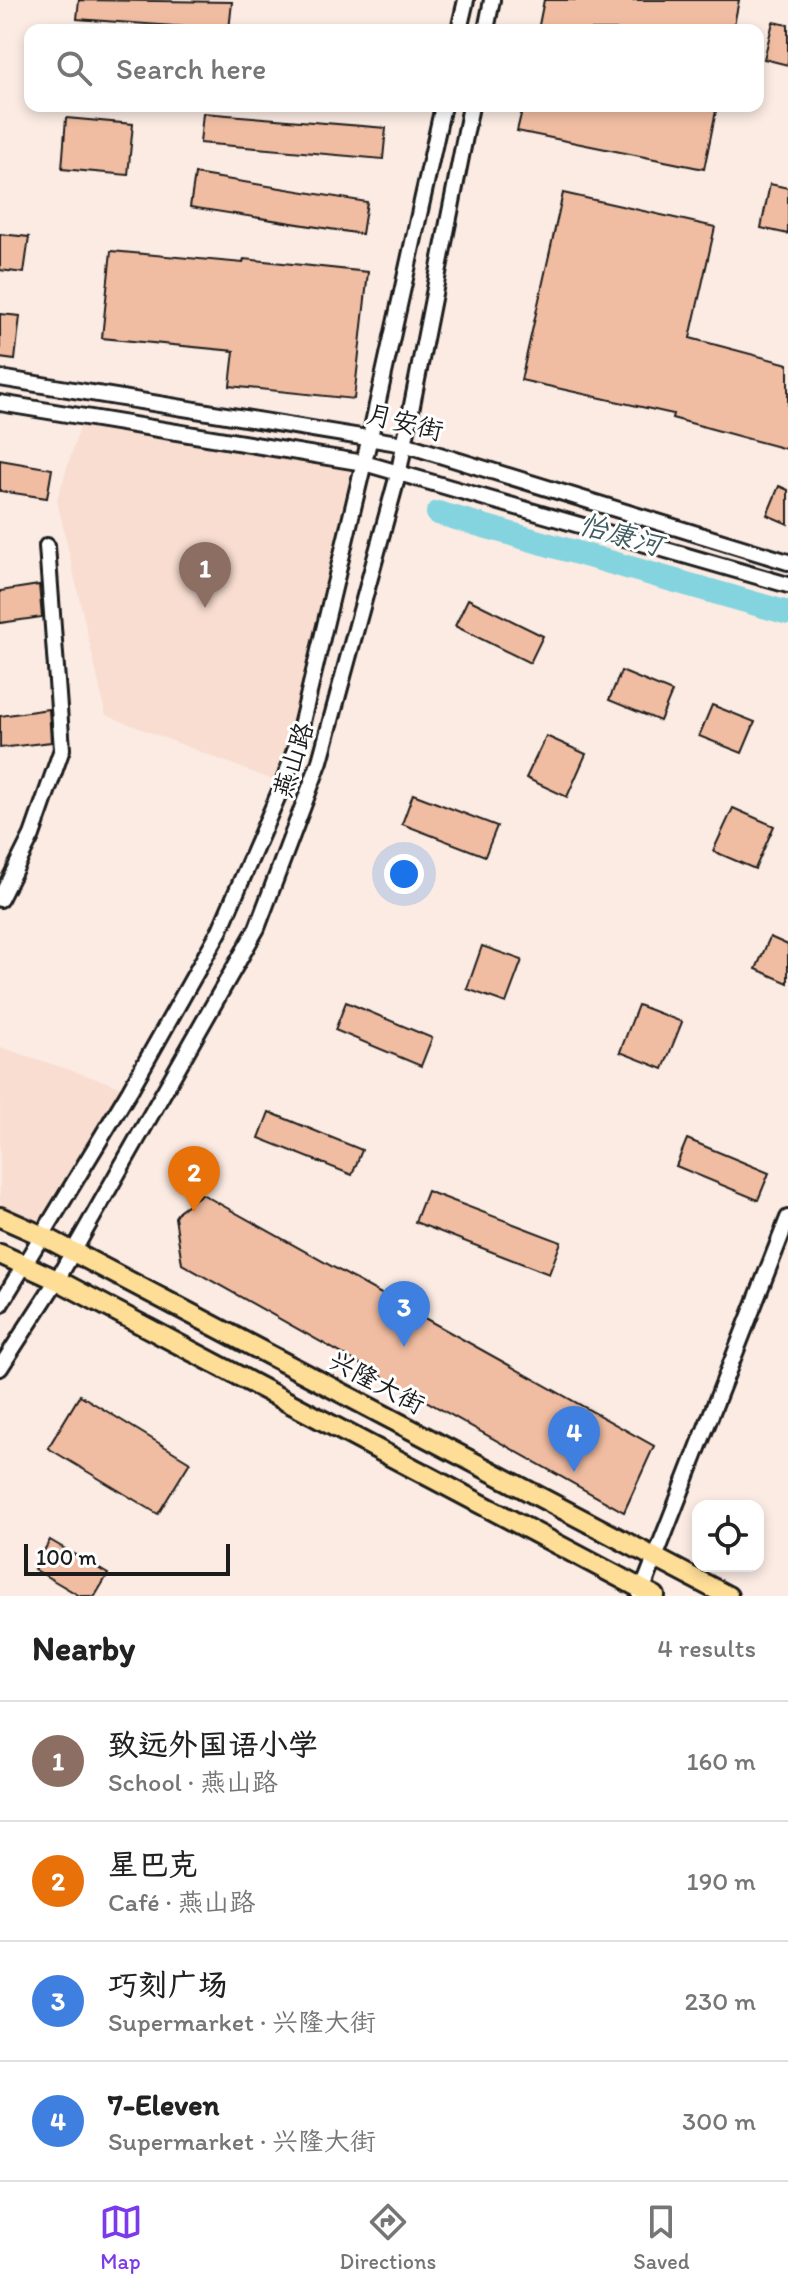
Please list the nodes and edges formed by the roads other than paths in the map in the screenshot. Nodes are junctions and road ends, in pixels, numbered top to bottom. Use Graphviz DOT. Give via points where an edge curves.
graph roads {
  1 [pos="466,0"];
  2 [pos="492,0"];
  3 [pos="460,24"];
  4 [pos="487,24"];
  5 [pos="442,112"];
  6 [pos="470,112"];
  7 [pos="0,378"];
  8 [pos="0,403"];
  9 [pos="370,437"];
  10 [pos="404,444"];
  11 [pos="364,463"];
  12 [pos="399,471"];
  13 [pos="47,546"];
  14 [pos="788,562"];
  15 [pos="788,585"];
  16 [pos="0,899"];
  17 [pos="0,1217"];
  18 [pos="788,1218"];
  19 [pos="43,1236"];
  20 [pos="73,1252"];
  21 [pos="0,1254"];
  22 [pos="25,1264"];
  23 [pos="57,1280"];
  24 [pos="0,1305"];
  25 [pos="0,1368"];
  26 [pos="655,1558"];
  27 [pos="646,1594"];
  28 [pos="728,1596"];
  1 -- 3 [label="street"];
  2 -- 4 [label="street"];
  5 -- 9 [label="street, 燕山路"];
  6 -- 10 [label="street, 燕山路"];
  7 -- 9 [label="street, 月安街"];
  8 -- 11 [label="street"];
  9 -- 10 [label="street, 月安街"];
  9 -- 11 [label="street, 燕山路"];
  10 -- 12 [label="street, 燕山路"];
  10 -- 14 [label="street, 月安街"];
  11 -- 12 [label="street"];
  11 -- 19 [label="street, 燕山路" via="283,784 220,930"];
  12 -- 15 [label="street"];
  12 -- 20 [label="street, 燕山路" via="320,761 257,928"];
  13 -- 16 [label="street" via="62,749 32,835"];
  17 -- 19 [label="main road, 兴隆大街"];
  18 -- 26 [label="street"];
  19 -- 20 [label="main road, 兴隆大街"];
  19 -- 22 [label="street, 燕山路"];
  20 -- 23 [label="street, 燕山路"];
  20 -- 26 [label="main road, 兴隆大街"];
  21 -- 22 [label="main road"];
  22 -- 23 [label="main road"];
  22 -- 24 [label="street, 燕山路"];
  23 -- 25 [label="street, 燕山路"];
  23 -- 27 [label="main road"];
  26 -- 27 [label="street"];
  26 -- 28 [label="main road, 兴隆大街"];
}
